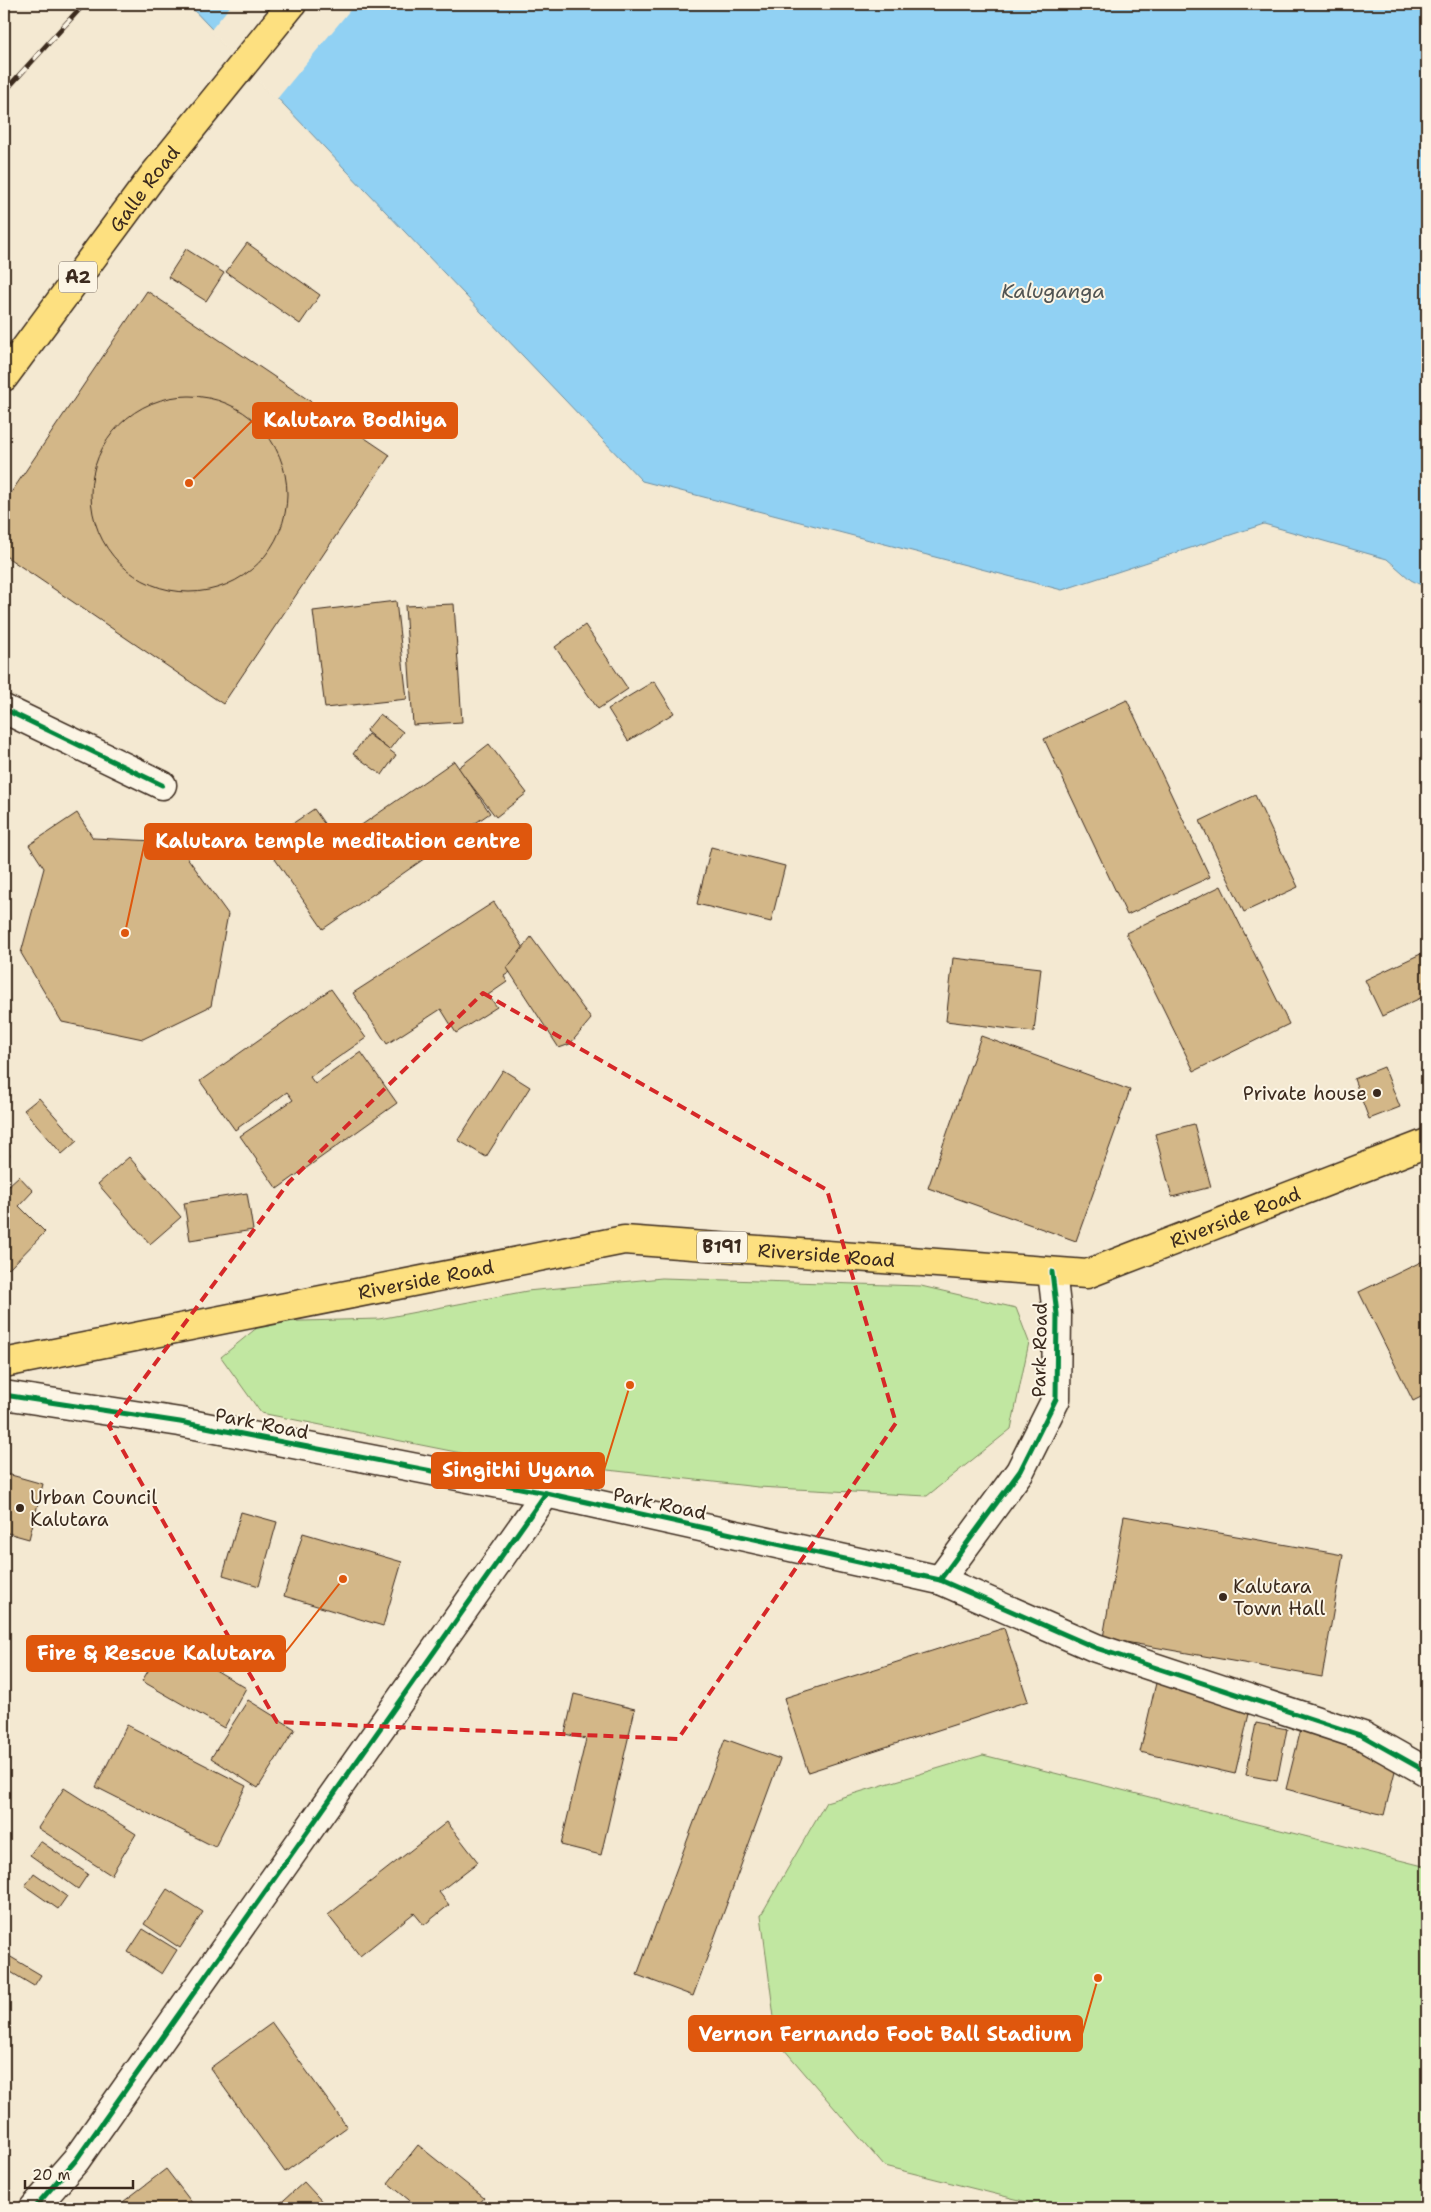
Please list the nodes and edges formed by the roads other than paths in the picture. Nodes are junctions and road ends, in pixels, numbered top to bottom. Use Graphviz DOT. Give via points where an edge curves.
graph roads {
  1 [pos="292,4"];
  2 [pos="4,377"];
  3 [pos="4,709"];
  4 [pos="162,786"];
  5 [pos="1427,1143"];
  6 [pos="1052,1272"];
  7 [pos="4,1363"];
  8 [pos="4,1395"];
  9 [pos="546,1493"];
  10 [pos="940,1580"];
  11 [pos="1427,1772"];
  12 [pos="34,2208"];
  1 -- 2 [label="main road, Galle Road / A2" via="152,177"];
  3 -- 4 [label="street"];
  5 -- 6 [label="main road, Riverside Road / B191" via="1087,1274"];
  6 -- 7 [label="main road, Riverside Road / B191" via="624,1240"];
  6 -- 10 [label="street, Park Road" via="1057,1314 1056,1399 1020,1471"];
  8 -- 9 [label="street, Park Road" via="180,1422"];
  9 -- 10 [label="street, Park Road"];
  9 -- 12 [label="street" via="76,2160"];
  10 -- 11 [label="street" via="1096,1648 1363,1736"];
}
